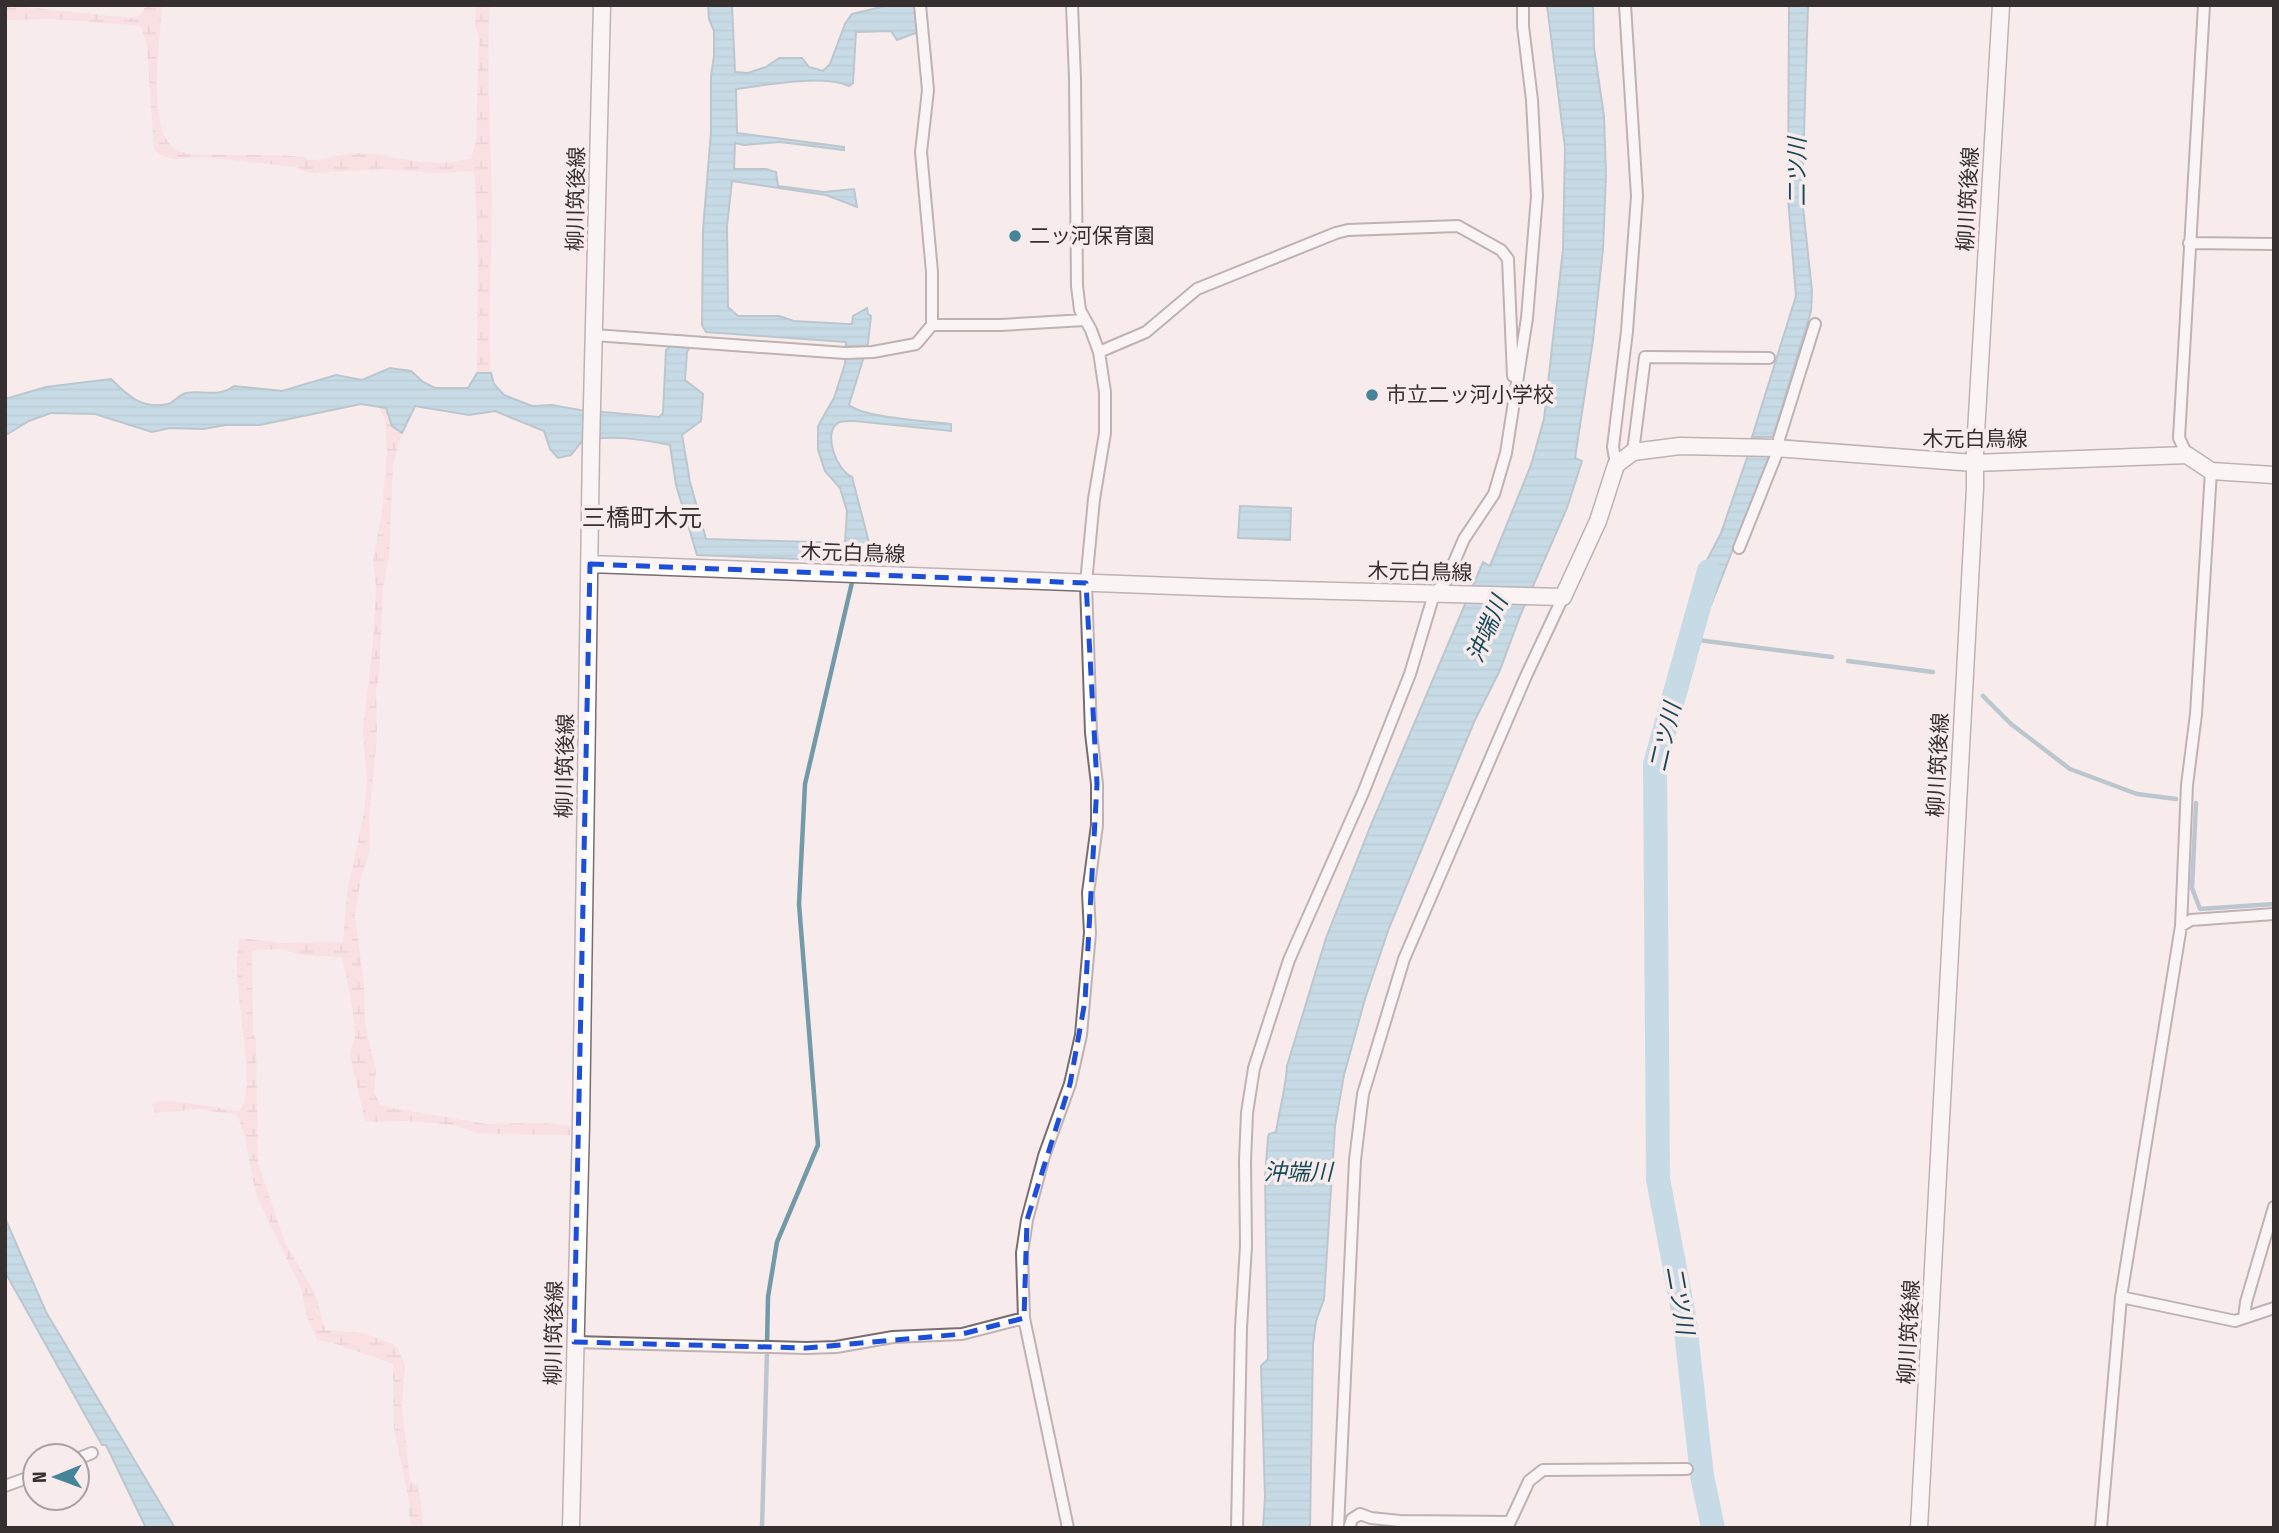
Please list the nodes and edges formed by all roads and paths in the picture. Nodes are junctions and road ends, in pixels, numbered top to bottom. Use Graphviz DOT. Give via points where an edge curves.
graph roads {
  1 [pos="602,5"];
  2 [pos="920,5"];
  3 [pos="1072,5"];
  4 [pos="1523,5"];
  5 [pos="1625,5"];
  6 [pos="2001,5"];
  7 [pos="2204,5"];
  8 [pos="2189,243"];
  9 [pos="2274,244"];
  10 [pos="1815,324"];
  11 [pos="932,325"];
  12 [pos="1088,325"];
  13 [pos="594,335"];
  14 [pos="1098,350"];
  15 [pos="1769,358"];
  16 [pos="1513,402"];
  17 [pos="1777,448"];
  18 [pos="1633,452"];
  19 [pos="2187,455"];
  20 [pos="1974,463"];
  21 [pos="1616,465"];
  22 [pos="2211,471"];
  23 [pos="2274,475"];
  24 [pos="1739,548"];
  25 [pos="590,564"];
  26 [pos="1086,583"];
  27 [pos="1442,594"];
  28 [pos="1556,597"];
  29 [pos="2274,914"];
  30 [pos="2180,926"];
  31 [pos="2274,1207"];
  32 [pos="2121,1297"];
  33 [pos="2274,1308"];
  34 [pos="1024,1318"];
  35 [pos="2244,1318"];
  36 [pos="574,1342"];
  37 [pos="1687,1469"];
  38 [pos="571,1528"];
  39 [pos="1069,1528"];
  40 [pos="1237,1528"];
  41 [pos="1338,1528"];
  42 [pos="1349,1528"];
  43 [pos="1919,1528"];
  44 [pos="2101,1528"];
  1 -- 13 [label="main road, 柳川筑後線"];
  2 -- 11 [label="street" via="929,90 921,152"];
  3 -- 12 [label="street" via="1077,286 1080,310"];
  4 -- 16 [label="street" via="1537,196 1527,318"];
  5 -- 21 [label="street" via="1637,196 1613,447"];
  6 -- 20 [label="main road, 柳川筑後線"];
  7 -- 8 [label="street"];
  8 -- 9 [label="street"];
  8 -- 19 [label="street" via="2179,438"];
  10 -- 17 [label="street"];
  11 -- 12 [label="street"];
  11 -- 13 [label="street" via="916,344 845,353"];
  12 -- 14 [label="street"];
  13 -- 25 [label="main road, 柳川筑後線"];
  14 -- 16 [label="street" via="1146,332 1197,289 1336,233 1458,226 1501,250 1508,259"];
  14 -- 26 [label="street" via="1105,433"];
  15 -- 18 [label="street" via="1645,357"];
  16 -- 27 [label="street" via="1494,494 1464,539"];
  17 -- 18 [label="main road, 木元白鳥線" via="1680,446"];
  17 -- 20 [label="main road, 木元白鳥線"];
  17 -- 24 [label="street"];
  18 -- 21 [label="main road"];
  19 -- 20 [label="main road, 木元白鳥線"];
  19 -- 22 [label="main road"];
  20 -- 43 [label="main road, 柳川筑後線"];
  21 -- 28 [label="main road" via="1598,521"];
  22 -- 23 [label="main road"];
  22 -- 30 [label="street"];
  25 -- 26 [label="main road, 木元白鳥線"];
  25 -- 36 [label="main road, 柳川筑後線"];
  26 -- 27 [label="main road, 木元白鳥線"];
  26 -- 34 [label="street" via="1097,825 1088,893 1085,1001 1070,1083 1027,1220 1022,1253"];
  27 -- 28 [label="main road, 木元白鳥線"];
  27 -- 40 [label="street" via="1363,793 1289,960 1254,1068 1245,1161"];
  28 -- 41 [label="street" via="1404,959 1363,1094 1355,1160"];
  29 -- 30 [label="street" via="2191,920"];
  30 -- 32 [label="street"];
  31 -- 35 [label="street"];
  32 -- 35 [label="street" via="2235,1321"];
  32 -- 44 [label="street"];
  33 -- 35 [label="street"];
  34 -- 36 [label="street" via="962,1334 893,1337 806,1349"];
  34 -- 39 [label="street"];
  36 -- 38 [label="main road, 柳川筑後線"];
  37 -- 42 [label="street" via="1543,1470 1529,1481 1510,1522 1400,1521 1360,1514"];
}
